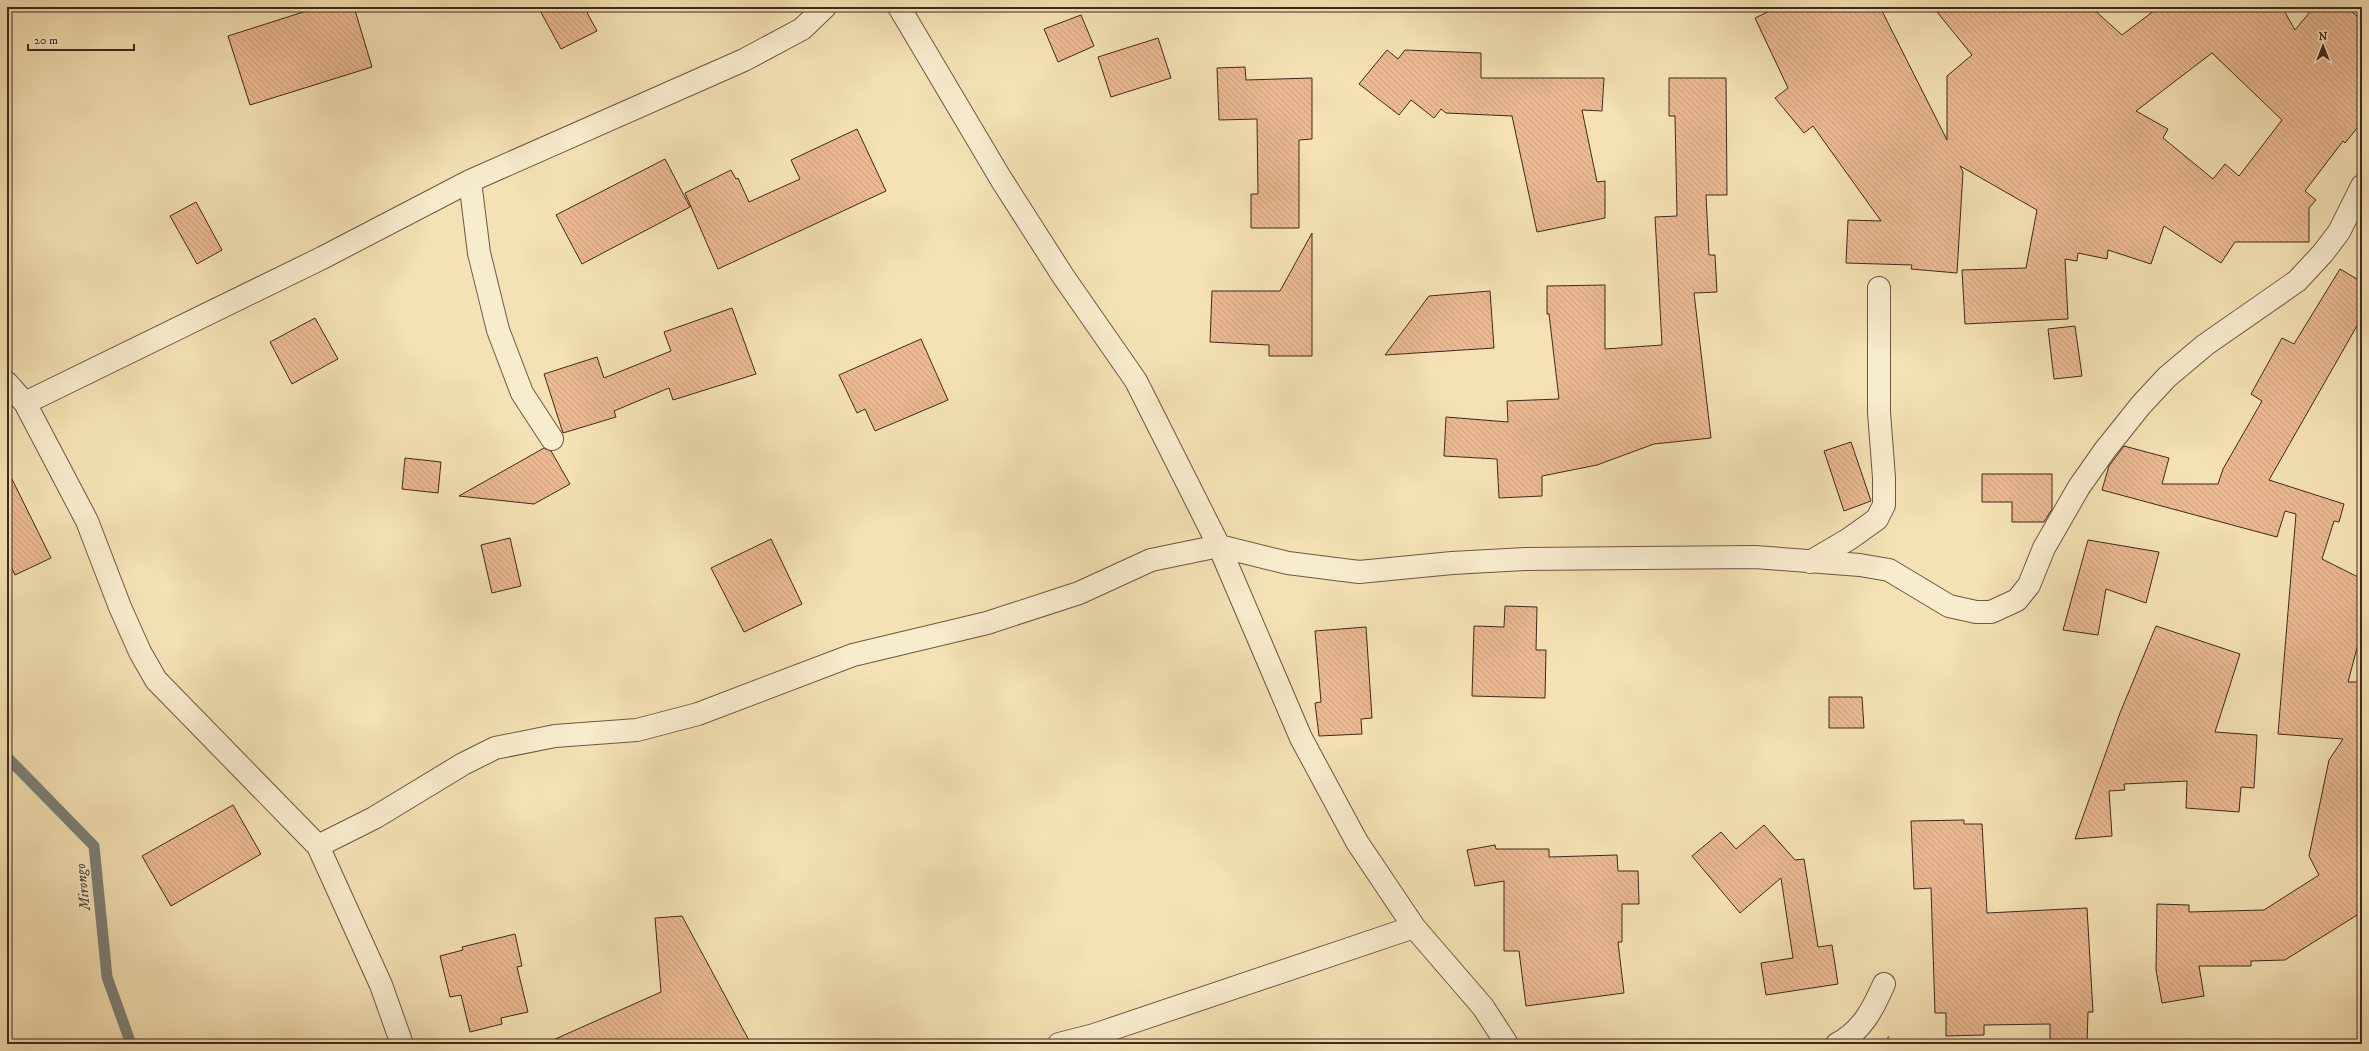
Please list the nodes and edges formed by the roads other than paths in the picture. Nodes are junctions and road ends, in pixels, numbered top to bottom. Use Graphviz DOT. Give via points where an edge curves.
graph roads {
  1 [pos="825,7"];
  2 [pos="899,7"];
  3 [pos="470,181"];
  4 [pos="2362,186"];
  5 [pos="1880,288"];
  6 [pos="7,383"];
  7 [pos="25,403"];
  8 [pos="552,439"];
  9 [pos="1220,546"];
  10 [pos="1810,562"];
  11 [pos="318,846"];
  12 [pos="1414,926"];
  13 [pos="1884,984"];
  14 [pos="1094,1039"];
  15 [pos="402,1044"];
  16 [pos="1060,1044"];
  17 [pos="1507,1044"];
  18 [pos="1837,1044"];
  1 -- 3 [label="street" via="802,29 744,60"];
  2 -- 9 [label="street" via="1063,276 1136,382"];
  3 -- 7 [label="street" via="322,258"];
  3 -- 8 [label="street" via="480,253 498,330 522,393"];
  4 -- 10 [label="street" via="2339,232 2296,281 2205,345 2167,377 2141,405 2105,450 2080,487 2044,548 2029,585 2017,600 1991,612 1961,610 1949,606 1889,570 1860,565"];
  5 -- 10 [label="street" via="1880,412 1884,505 1876,519 1850,539"];
  6 -- 7 [label="street"];
  7 -- 11 [label="street" via="87,521 120,607 156,680"];
  9 -- 10 [label="street" via="1288,563 1359,572 1525,559 1755,558"];
  9 -- 11 [label="street" via="1151,560 1079,593 987,623 853,655 698,714 637,730 555,736 495,748 463,764 374,818"];
  9 -- 12 [label="street" via="1301,738 1356,842"];
  11 -- 15 [label="street" via="381,985"];
  12 -- 14 [label="street"];
  12 -- 17 [label="street" via="1483,1007"];
  13 -- 18 [label="street" via="1870,1015 1850,1037"];
  14 -- 16 [label="street"];
}
